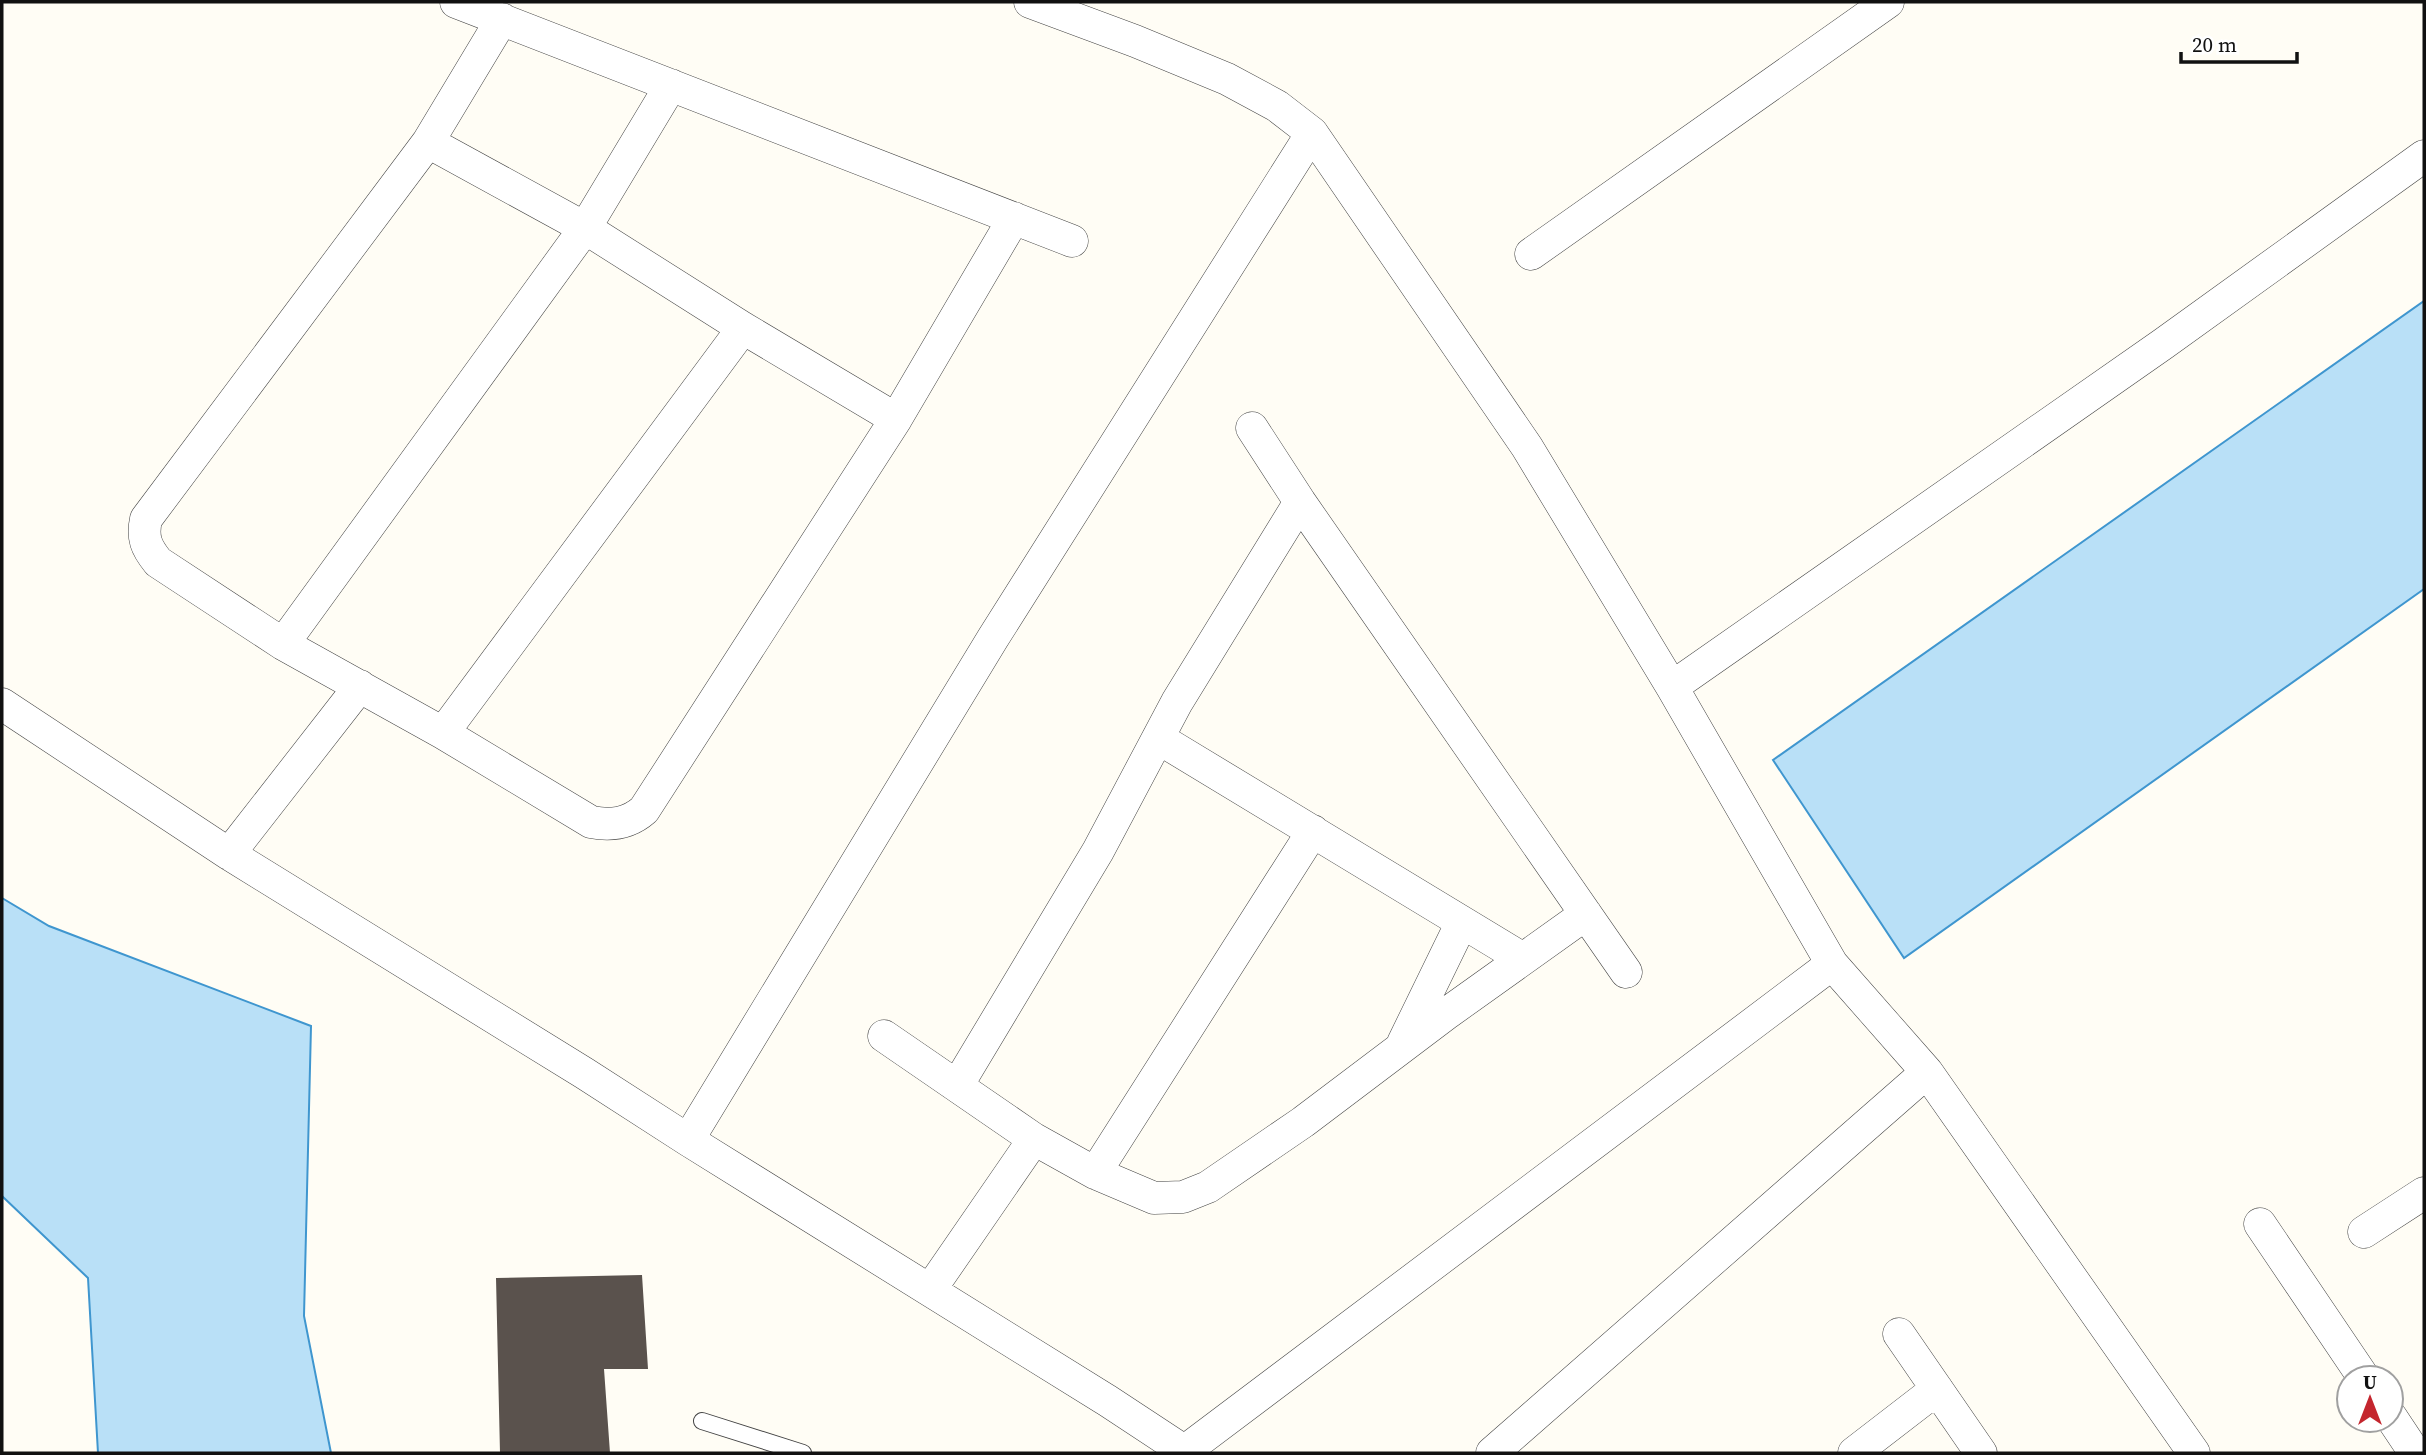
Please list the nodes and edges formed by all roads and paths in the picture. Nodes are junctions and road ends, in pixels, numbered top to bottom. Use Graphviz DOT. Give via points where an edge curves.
graph roads {
  1 [pos="456,2"];
  2 [pos="1030,2"];
  3 [pos="1888,2"];
  4 [pos="502,19"];
  5 [pos="671,85"];
  6 [pos="1312,133"];
  7 [pos="428,142"];
  8 [pos="2424,156"];
  9 [pos="1014,218"];
  10 [pos="584,228"];
  11 [pos="1072,241"];
  12 [pos="1531,254"];
  13 [pos="743,328"];
  14 [pos="896,419"];
  15 [pos="1252,428"];
  16 [pos="1300,502"];
  17 [pos="283,644"];
  18 [pos="360,686"];
  19 [pos="1672,687"];
  20 [pos="2,704"];
  21 [pos="443,733"];
  22 [pos="1158,738"];
  23 [pos="1312,831"];
  24 [pos="229,854"];
  25 [pos="1586,914"];
  26 [pos="1462,922"];
  27 [pos="1523,959"];
  28 [pos="1832,964"];
  29 [pos="1626,972"];
  30 [pos="884,1036"];
  31 [pos="1400,1048"];
  32 [pos="1927,1072"];
  33 [pos="957,1086"];
  34 [pos="1034,1139"];
  35 [pos="688,1140"];
  36 [pos="1095,1173"];
  37 [pos="2424,1193"];
  38 [pos="2260,1224"];
  39 [pos="2364,1232"];
  40 [pos="930,1290"];
  41 [pos="1899,1334"];
  42 [pos="2355,1364"];
  43 [pos="1937,1389"];
  44 [pos="702,1421"];
  45 [pos="2403,1434"];
  46 [pos="1186,1452"];
  47 [pos="803,1453"];
  48 [pos="1492,1453"];
  49 [pos="1854,1453"];
  50 [pos="1981,1453"];
  51 [pos="2194,1453"];
  52 [pos="2416,1453"];
  1 -- 4 [label="street"];
  2 -- 6 [label="street" via="1227,79 1277,106"];
  3 -- 12 [label="street"];
  4 -- 5 [label="street"];
  4 -- 7 [label="street"];
  5 -- 9 [label="street"];
  5 -- 10 [label="street"];
  6 -- 19 [label="street" via="1527,447"];
  6 -- 35 [label="street" via="993,638"];
  7 -- 10 [label="street"];
  7 -- 17 [label="street" via="146,519 142,535 158,562"];
  8 -- 19 [label="street"];
  9 -- 11 [label="street"];
  9 -- 14 [label="street"];
  10 -- 13 [label="street"];
  10 -- 17 [label="street"];
  13 -- 14 [label="street"];
  13 -- 21 [label="street"];
  14 -- 21 [label="street" via="644,810 634,818 605,825 591,822"];
  15 -- 16 [label="street"];
  16 -- 22 [label="street"];
  16 -- 25 [label="street"];
  17 -- 18 [label="street"];
  18 -- 21 [label="street"];
  18 -- 24 [label="street"];
  19 -- 28 [label="street"];
  20 -- 24 [label="street"];
  22 -- 23 [label="street"];
  22 -- 33 [label="street" via="1098,851"];
  23 -- 26 [label="street"];
  23 -- 36 [label="street"];
  24 -- 35 [label="street"];
  25 -- 27 [label="street"];
  25 -- 29 [label="street"];
  26 -- 27 [label="street"];
  26 -- 31 [label="street"];
  27 -- 31 [label="street"];
  28 -- 32 [label="street"];
  28 -- 46 [label="street"];
  30 -- 33 [label="street"];
  31 -- 36 [label="street" via="1209,1187 1183,1197 1154,1198"];
  32 -- 48 [label="street"];
  32 -- 51 [label="street"];
  33 -- 34 [label="street"];
  34 -- 36 [label="street"];
  34 -- 40 [label="street"];
  35 -- 40 [label="street"];
  37 -- 39 [label="street"];
  38 -- 42 [label="street"];
  40 -- 46 [label="street"];
  41 -- 43 [label="street"];
  43 -- 49 [label="street"];
  43 -- 50 [label="street"];
  44 -- 47 [label="lane"];
  45 -- 52 [label="street"];
}
